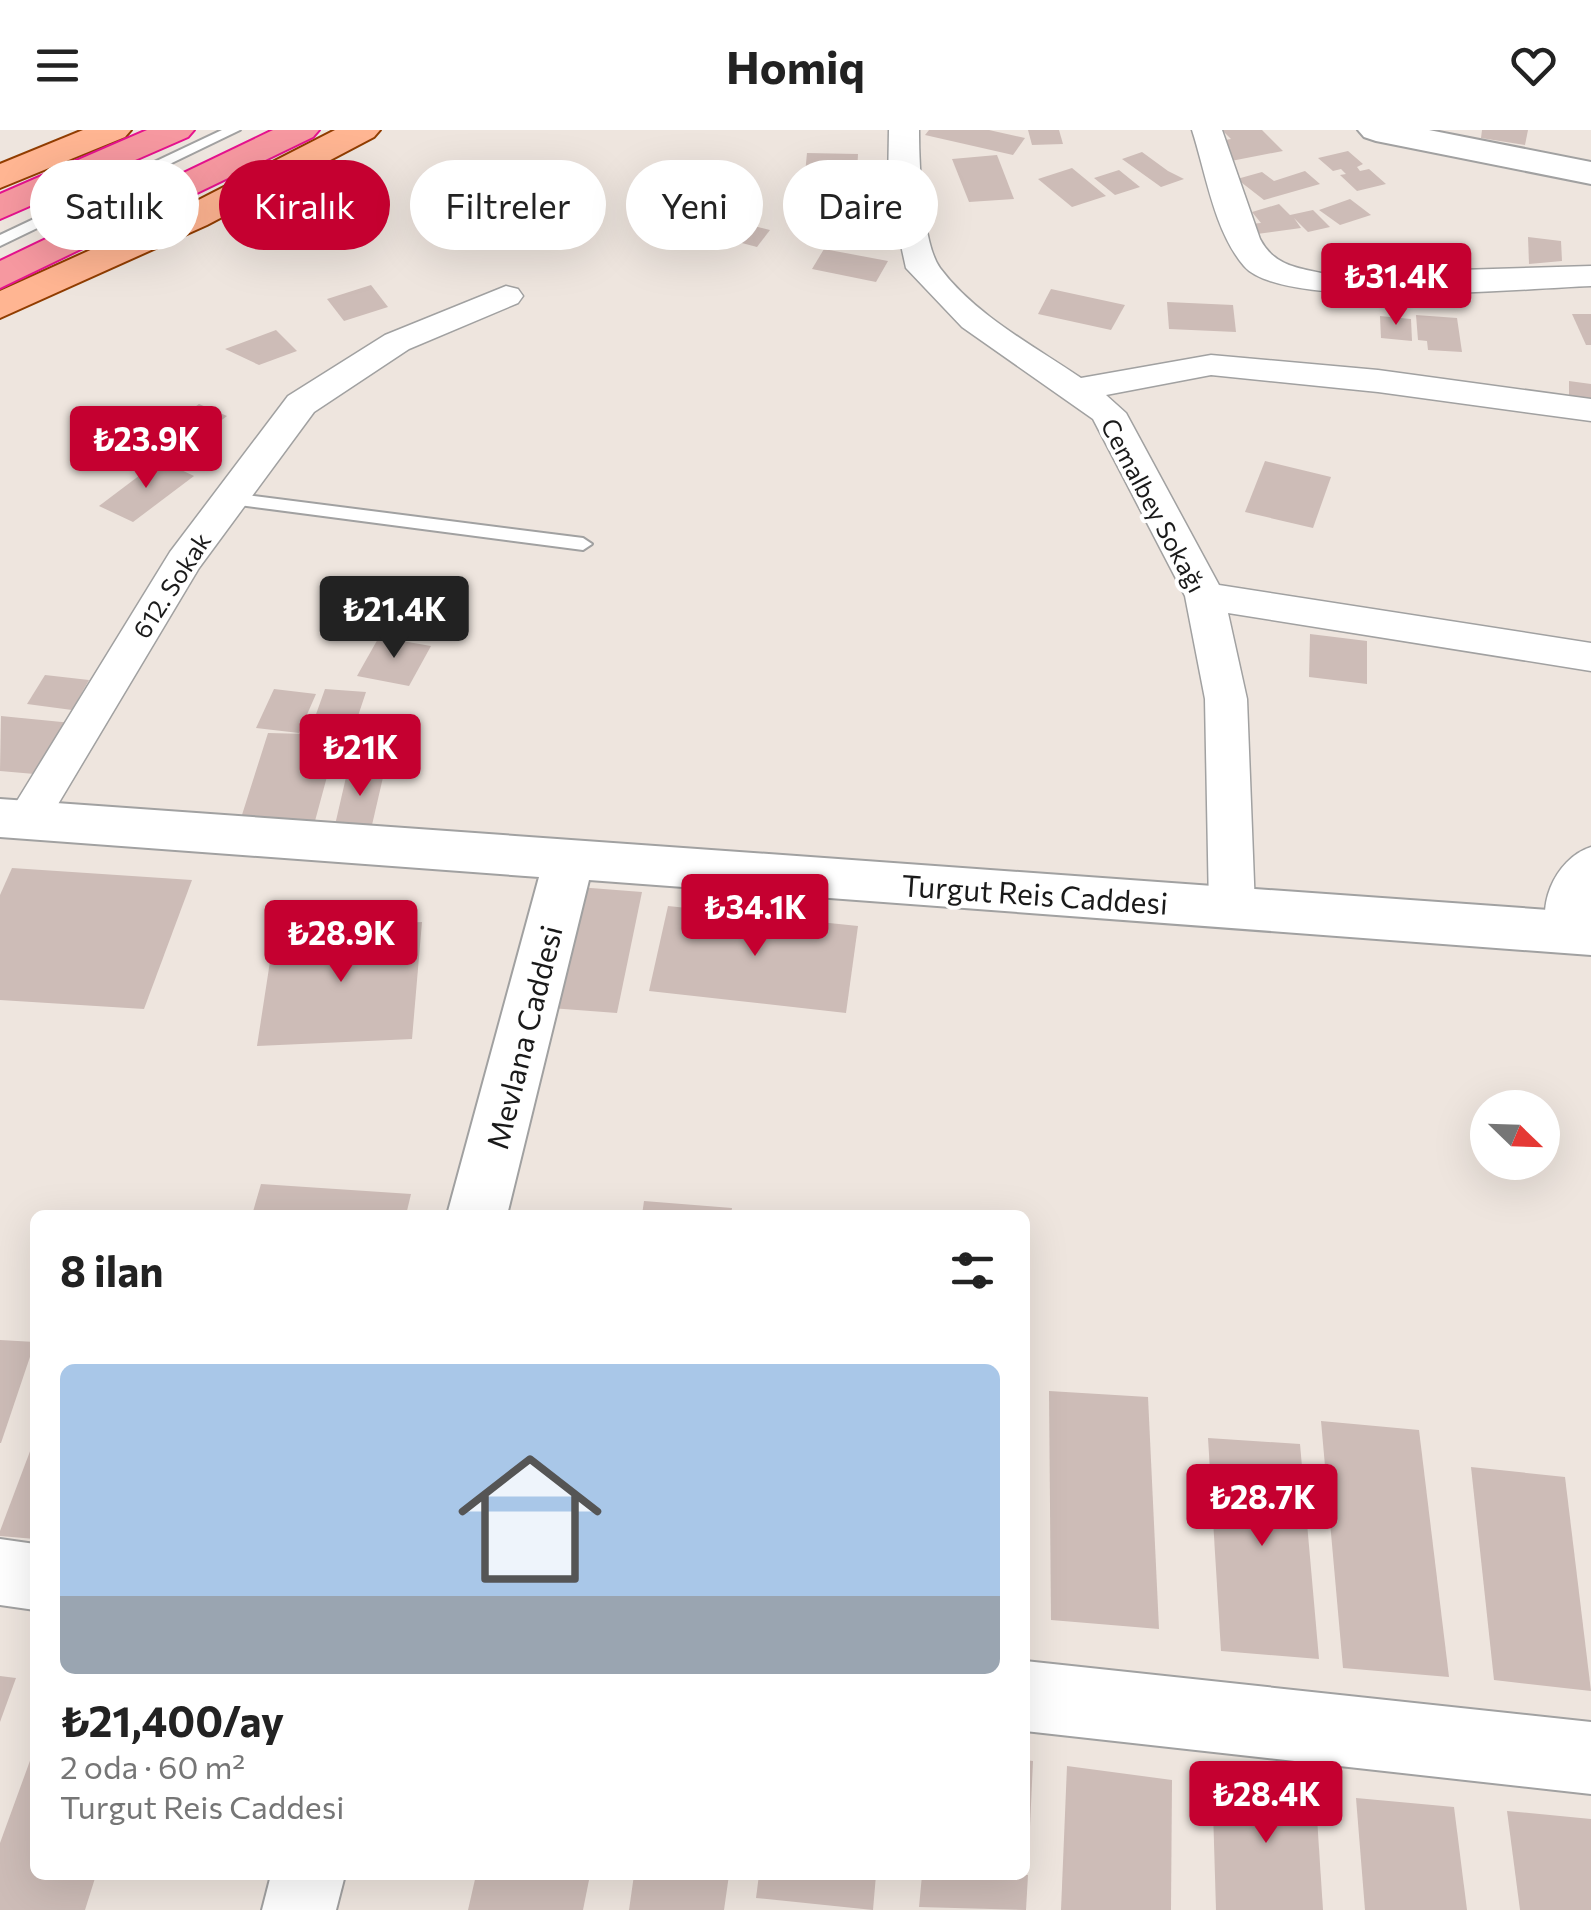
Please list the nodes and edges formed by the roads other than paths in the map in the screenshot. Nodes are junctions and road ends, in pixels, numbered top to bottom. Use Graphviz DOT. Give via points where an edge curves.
graph roads {
  1 [pos="113,130"];
  2 [pos="176,130"];
  3 [pos="233,130"];
  4 [pos="301,130"];
  5 [pos="362,130"];
  6 [pos="904,130"];
  7 [pos="1207,130"];
  8 [pos="1376,130"];
  9 [pos="1591,172"];
  10 [pos="8,173"];
  11 [pos="0,208"];
  12 [pos="0,240"];
  13 [pos="0,276"];
  14 [pos="1591,276"];
  15 [pos="506,296"];
  16 [pos="0,306"];
  17 [pos="1074,390"];
  18 [pos="1591,410"];
  19 [pos="230,499"];
  20 [pos="582,544"];
  21 [pos="1205,596"];
  22 [pos="1591,657"];
  23 [pos="14,818"];
  24 [pos="569,858"];
  25 [pos="1591,864"];
  26 [pos="1232,908"];
  27 [pos="1579,933"];
  28 [pos="478,1210"];
  29 [pos="0,1572"];
  30 [pos="30,1576"];
  31 [pos="1030,1697"];
  32 [pos="1591,1758"];
  33 [pos="307,1880"];
  34 [pos="300,1910"];
  1 -- 10 [label="main road"];
  2 -- 11 [label="highway"];
  3 -- 12 [label="lane"];
  4 -- 13 [label="highway"];
  5 -- 16 [label="main road"];
  6 -- 17 [label="street, Cemalbey Sokağı" via="904,186 922,268 974,320"];
  7 -- 14 [label="street" via="1246,245 1259,264 1326,284"];
  8 -- 9 [label="street"];
  15 -- 19 [label="street, 612. Sokak" via="396,342 302,404"];
  17 -- 18 [label="street" via="1212,365"];
  17 -- 21 [label="street, Cemalbey Sokağı" via="1108,413"];
  19 -- 20 [label="lane"];
  19 -- 23 [label="street, 612. Sokak"];
  21 -- 22 [label="street"];
  21 -- 26 [label="street, Cemalbey Sokağı" via="1226,699"];
  23 -- 24 [label="street, Turgut Reis Caddesi"];
  24 -- 26 [label="street, Turgut Reis Caddesi"];
  24 -- 28 [label="street, Mevlana Caddesi"];
  25 -- 27 [label="street" via="1568,896"];
  26 -- 27 [label="street, Turgut Reis Caddesi"];
  29 -- 30 [label="street"];
  31 -- 32 [label="street"];
  33 -- 34 [label="street"];
}
